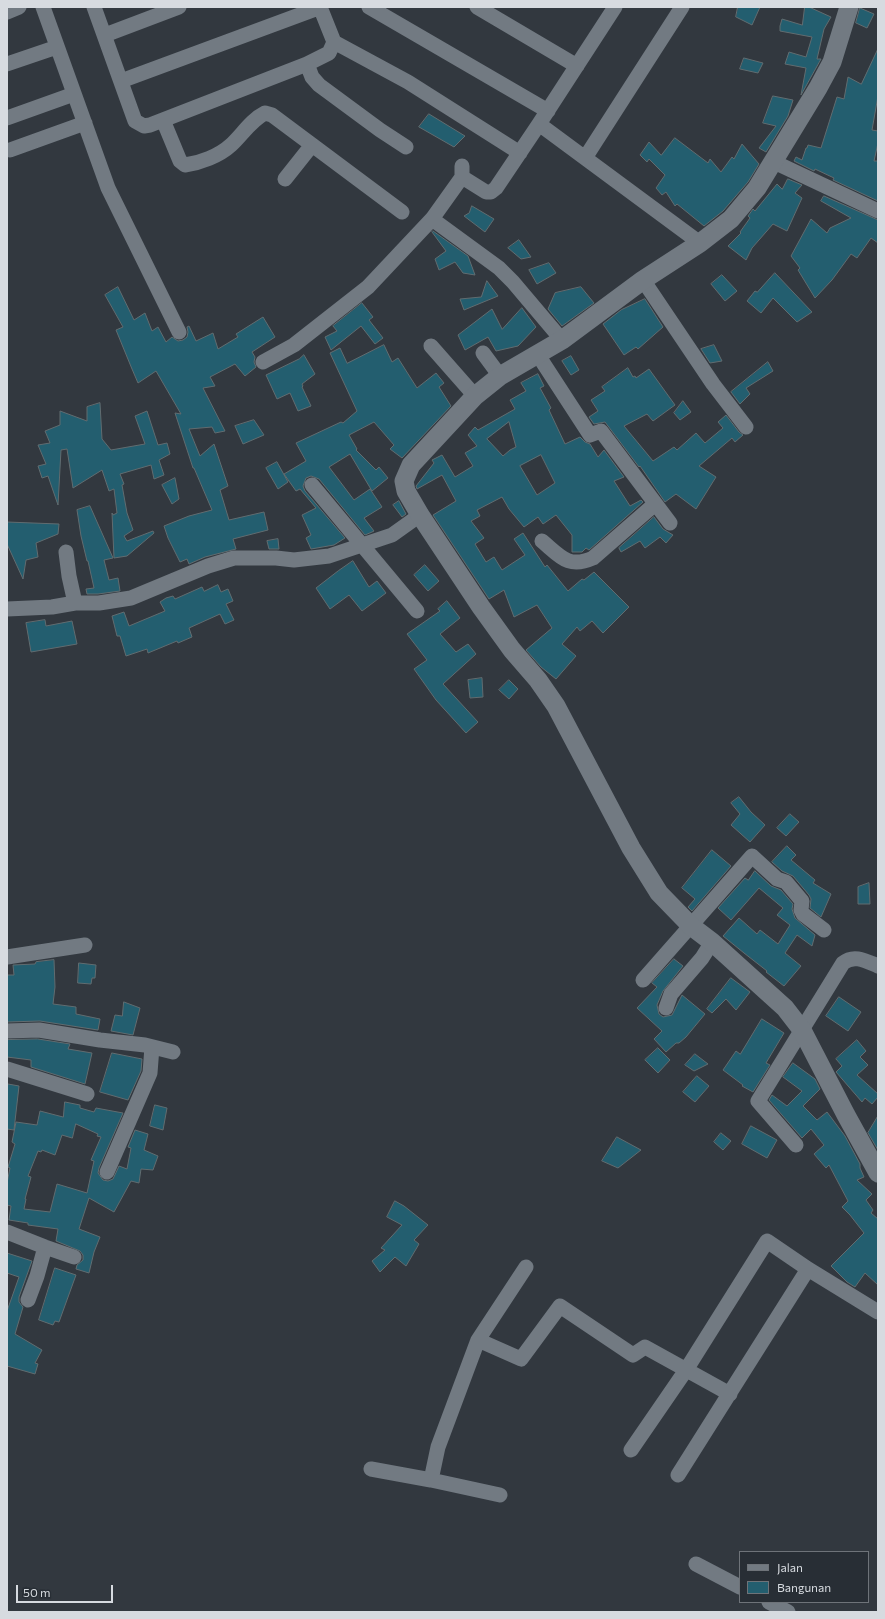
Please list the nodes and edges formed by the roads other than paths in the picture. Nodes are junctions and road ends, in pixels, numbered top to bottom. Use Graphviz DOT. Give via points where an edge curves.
graph roads {
  1 [pos="19,7"];
  2 [pos="43,7"];
  3 [pos="94,7"];
  4 [pos="179,7"];
  5 [pos="321,7"];
  6 [pos="369,7"];
  7 [pos="477,7"];
  8 [pos="615,7"];
  9 [pos="682,7"];
  10 [pos="849,7"];
  11 [pos="7,12"];
  12 [pos="105,35"];
  13 [pos="334,42"];
  14 [pos="57,47"];
  15 [pos="7,64"];
  16 [pos="307,64"];
  17 [pos="577,66"];
  18 [pos="121,81"];
  19 [pos="74,94"];
  20 [pos="548,110"];
  21 [pos="7,118"];
  22 [pos="163,120"];
  23 [pos="85,123"];
  24 [pos="539,124"];
  25 [pos="312,145"];
  26 [pos="406,147"];
  27 [pos="10,150"];
  28 [pos="520,153"];
  29 [pos="585,158"];
  30 [pos="774,162"];
  31 [pos="285,179"];
  32 [pos="878,211"];
  33 [pos="402,212"];
  34 [pos="432,219"];
  35 [pos="700,243"];
  36 [pos="643,280"];
  37 [pos="179,332"];
  38 [pos="562,340"];
  39 [pos="431,346"];
  40 [pos="483,353"];
  41 [pos="538,355"];
  42 [pos="262,362"];
  43 [pos="500,376"];
  44 [pos="475,396"];
  45 [pos="746,427"];
  46 [pos="312,485"];
  47 [pos="655,504"];
  48 [pos="420,515"];
  49 [pos="670,523"];
  50 [pos="542,541"];
  51 [pos="362,546"];
  52 [pos="66,552"];
  53 [pos="75,603"];
  54 [pos="7,609"];
  55 [pos="417,611"];
  56 [pos="692,926"];
  57 [pos="824,930"];
  58 [pos="712,942"];
  59 [pos="85,945"];
  60 [pos="7,957"];
  61 [pos="878,966"];
  62 [pos="642,980"];
  63 [pos="666,1008"];
  64 [pos="802,1030"];
  65 [pos="7,1031"];
  66 [pos="152,1047"];
  67 [pos="173,1052"];
  68 [pos="7,1069"];
  69 [pos="87,1094"];
  70 [pos="796,1145"];
  71 [pos="875,1163"];
  72 [pos="108,1172"];
  73 [pos="7,1232"];
  74 [pos="45,1248"];
  75 [pos="74,1257"];
  76 [pos="526,1267"];
  77 [pos="808,1269"];
  78 [pos="28,1300"];
  79 [pos="878,1312"];
  80 [pos="478,1340"];
  81 [pos="686,1370"];
  82 [pos="730,1394"];
  83 [pos="631,1450"];
  84 [pos="371,1469"];
  85 [pos="678,1475"];
  86 [pos="431,1480"];
  87 [pos="500,1495"];
  88 [pos="696,1564"];
  89 [pos="739,1586"];
  90 [pos="771,1603"];
  91 [pos="788,1612"];
  1 -- 11 [label="street"];
  2 -- 14 [label="street"];
  3 -- 12 [label="street"];
  4 -- 12 [label="street"];
  5 -- 13 [label="street"];
  5 -- 18 [label="street"];
  6 -- 20 [label="street"];
  7 -- 17 [label="street"];
  8 -- 17 [label="street"];
  9 -- 29 [label="street"];
  10 -- 30 [label="street" via="832,62"];
  12 -- 18 [label="street"];
  13 -- 16 [label="street" via="329,53"];
  13 -- 28 [label="street" via="408,82"];
  14 -- 15 [label="street"];
  14 -- 19 [label="street"];
  16 -- 22 [label="street"];
  16 -- 26 [label="street" via="312,77 319,85"];
  17 -- 20 [label="street"];
  18 -- 22 [label="street" via="135,121 144,126"];
  19 -- 21 [label="street"];
  19 -- 23 [label="street"];
  20 -- 24 [label="street"];
  22 -- 25 [label="street" via="184,165 211,157 230,146 265,114 272,115"];
  23 -- 27 [label="street"];
  23 -- 37 [label="street" via="108,188"];
  24 -- 28 [label="street"];
  24 -- 29 [label="street"];
  25 -- 31 [label="street"];
  25 -- 33 [label="street"];
  28 -- 34 [label="street" via="491,192 486,192 462,172"];
  29 -- 35 [label="street"];
  30 -- 32 [label="street"];
  30 -- 35 [label="street" via="757,188 731,219"];
  34 -- 38 [label="street" via="499,268"];
  34 -- 42 [label="street" via="368,287 294,345"];
  35 -- 36 [label="street"];
  36 -- 38 [label="street"];
  36 -- 45 [label="street" via="713,384"];
  38 -- 41 [label="street"];
  39 -- 44 [label="street"];
  40 -- 43 [label="street"];
  41 -- 43 [label="street"];
  41 -- 47 [label="street" via="590,435 601,430"];
  43 -- 44 [label="street"];
  44 -- 48 [label="street" via="411,465 406,474 405,487"];
  46 -- 51 [label="street"];
  47 -- 49 [label="street"];
  47 -- 50 [label="street" via="593,558 582,563 567,561"];
  48 -- 51 [label="street" via="392,535"];
  48 -- 56 [label="street" via="481,607 556,706 631,848 659,893"];
  51 -- 53 [label="street" via="329,556 294,560 234,558 131,598 99,603"];
  51 -- 55 [label="street"];
  52 -- 53 [label="street"];
  53 -- 54 [label="street"];
  56 -- 57 [label="street" via="752,856 777,879 789,884 802,901 803,914"];
  56 -- 58 [label="street"];
  56 -- 62 [label="street"];
  58 -- 63 [label="street" via="702,958 671,994"];
  58 -- 64 [label="street" via="785,1008"];
  59 -- 60 [label="street"];
  61 -- 64 [label="street" via="854,958 849,958 843,963"];
  64 -- 70 [label="street" via="758,1101"];
  64 -- 71 [label="street"];
  65 -- 66 [label="street" via="39,1030"];
  66 -- 67 [label="street"];
  66 -- 72 [label="street" via="150,1073"];
  68 -- 69 [label="street"];
  73 -- 74 [label="street"];
  74 -- 75 [label="street"];
  74 -- 78 [label="street"];
  76 -- 80 [label="street"];
  77 -- 79 [label="street"];
  77 -- 81 [label="street" via="767,1241"];
  77 -- 82 [label="street"];
  80 -- 81 [label="street" via="521,1359 560,1306 633,1356 645,1347"];
  80 -- 86 [label="street" via="438,1447"];
  81 -- 82 [label="street"];
  81 -- 83 [label="street"];
  82 -- 85 [label="street"];
  84 -- 86 [label="street"];
  86 -- 87 [label="street"];
  88 -- 89 [label="street"];
  90 -- 91 [label="street"];
}
